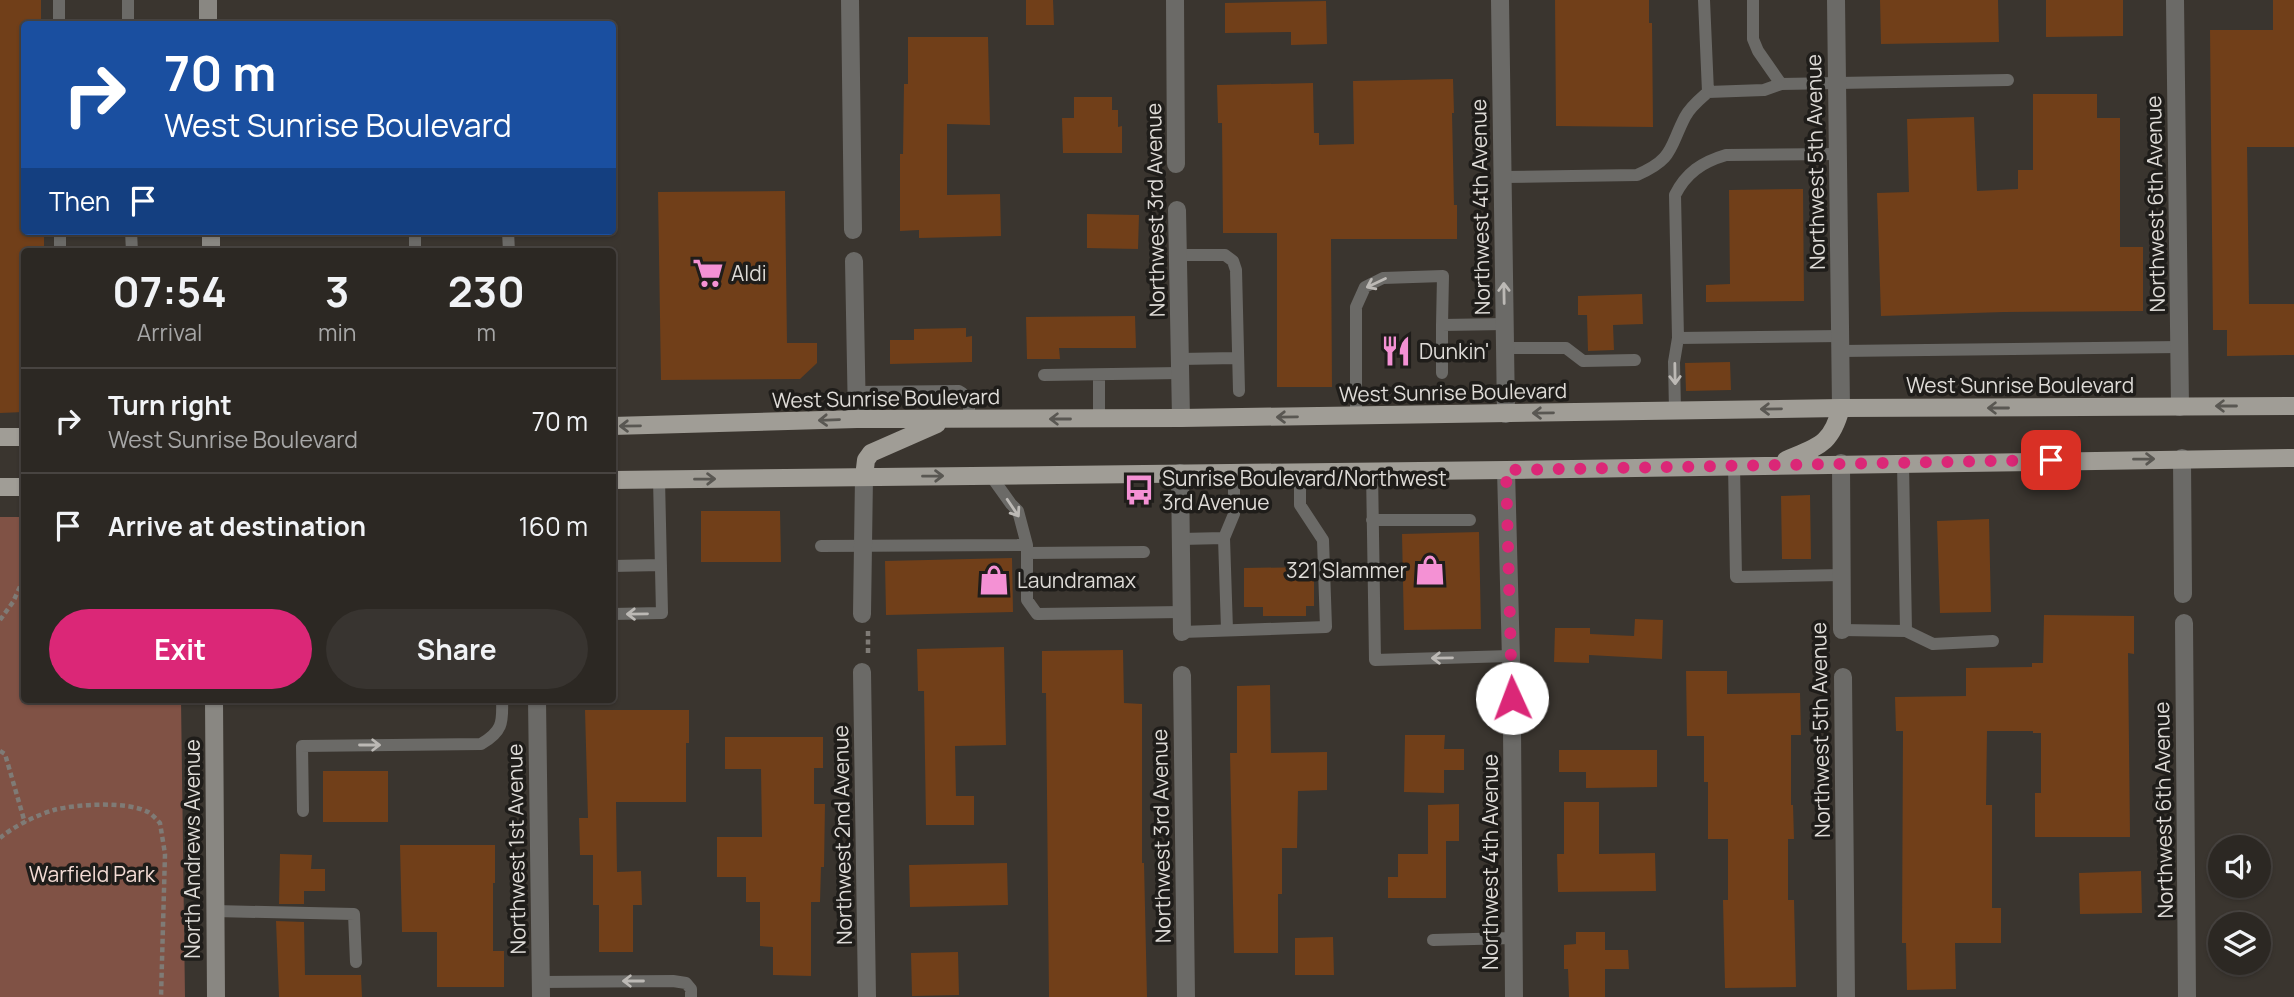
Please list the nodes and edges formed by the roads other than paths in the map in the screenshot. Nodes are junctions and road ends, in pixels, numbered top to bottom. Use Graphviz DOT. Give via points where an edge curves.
graph roads {
  1 [pos="59,0"];
  2 [pos="128,0"];
  3 [pos="208,0"];
  4 [pos="850,0"];
  5 [pos="1175,0"];
  6 [pos="1500,0"];
  7 [pos="1704,0"];
  8 [pos="1753,0"];
  9 [pos="1836,0"];
  10 [pos="2175,0"];
  11 [pos="59,21"];
  12 [pos="128,21"];
  13 [pos="208,21"];
  14 [pos="2008,80"];
  15 [pos="1837,82"];
  16 [pos="1781,83"];
  17 [pos="1708,92"];
  18 [pos="1838,154"];
  19 [pos="1176,164"];
  20 [pos="1503,177"];
  21 [pos="1177,210"];
  22 [pos="853,230"];
  23 [pos="1178,255"];
  24 [pos="854,261"];
  25 [pos="1505,324"];
  26 [pos="1442,325"];
  27 [pos="1678,338"];
  28 [pos="1841,344"];
  29 [pos="2179,347"];
  30 [pos="1505,348"];
  31 [pos="1237,358"];
  32 [pos="1635,360"];
  33 [pos="1180,366"];
  34 [pos="1442,373"];
  35 [pos="1099,374"];
  36 [pos="1044,375"];
  37 [pos="1239,391"];
  38 [pos="856,392"];
  39 [pos="2294,406"];
  40 [pos="2180,407"];
  41 [pos="1841,408"];
  42 [pos="1675,411"];
  43 [pos="1506,414"];
  44 [pos="1356,416"];
  45 [pos="1181,418"];
  46 [pos="856,419"];
  47 [pos="947,419"];
  48 [pos="970,419"];
  49 [pos="1099,419"];
  50 [pos="616,426"];
  51 [pos="0,437"];
  52 [pos="21,437"];
  53 [pos="2182,458"];
  54 [pos="2294,458"];
  55 [pos="1840,463"];
  56 [pos="1903,463"];
  57 [pos="1777,464"];
  58 [pos="1734,465"];
  59 [pos="1506,470"];
  60 [pos="1372,471"];
  61 [pos="1234,472"];
  62 [pos="1300,472"];
  63 [pos="1180,473"];
  64 [pos="991,475"];
  65 [pos="864,477"];
  66 [pos="659,479"];
  67 [pos="616,480"];
  68 [pos="0,487"];
  69 [pos="21,487"];
  70 [pos="1371,520"];
  71 [pos="1470,520"];
  72 [pos="1224,538"];
  73 [pos="1181,539"];
  74 [pos="864,545"];
  75 [pos="821,546"];
  76 [pos="1027,549"];
  77 [pos="1144,552"];
  78 [pos="661,565"];
  79 [pos="616,566"];
  80 [pos="1842,575"];
  81 [pos="2183,594"];
  82 [pos="1182,612"];
  83 [pos="616,614"];
  84 [pos="862,614"];
  85 [pos="2184,623"];
  86 [pos="1227,630"];
  87 [pos="1842,630"];
  88 [pos="1906,631"];
  89 [pos="1182,632"];
  90 [pos="1993,641"];
  91 [pos="1510,656"];
  92 [pos="862,672"];
  93 [pos="1182,675"];
  94 [pos="1843,677"];
  95 [pos="1512,698"];
  96 [pos="214,703"];
  97 [pos="502,703"];
  98 [pos="537,703"];
  99 [pos="1512,727"];
  100 [pos="303,811"];
  101 [pos="215,911"];
  102 [pos="1514,938"];
  103 [pos="1433,940"];
  104 [pos="355,962"];
  105 [pos="541,989"];
  106 [pos="216,997"];
  107 [pos="691,997"];
  108 [pos="867,997"];
  109 [pos="1186,997"];
  110 [pos="1514,997"];
  111 [pos="1846,997"];
  112 [pos="2187,997"];
  1 -- 11 [label="lane"];
  2 -- 12 [label="lane"];
  3 -- 13 [label="main road"];
  4 -- 22 [label="street"];
  5 -- 19 [label="street, Northwest 3rd Avenue"];
  6 -- 20 [label="street, Northwest 4th Avenue"];
  7 -- 17 [label="lane"];
  8 -- 16 [label="lane" via="1753,39"];
  9 -- 15 [label="street, Northwest 5th Avenue"];
  10 -- 29 [label="street, Northwest 6th Avenue"];
  14 -- 15 [label="lane"];
  15 -- 16 [label="lane"];
  15 -- 18 [label="street, Northwest 5th Avenue"];
  16 -- 17 [label="lane" via="1764,90"];
  17 -- 20 [label="lane" via="1686,115 1672,149 1637,175"];
  18 -- 27 [label="lane" via="1726,155 1711,159 1682,181 1675,195"];
  18 -- 28 [label="street, Northwest 5th Avenue"];
  25 -- 20 [label="street, Northwest 4th Avenue, one-way"];
  21 -- 23 [label="street, Northwest 3rd Avenue"];
  23 -- 31 [label="lane" via="1225,255 1233,261"];
  23 -- 33 [label="street, Northwest 3rd Avenue"];
  24 -- 38 [label="street"];
  25 -- 26 [label="lane"];
  25 -- 30 [label="street, Northwest 4th Avenue"];
  26 -- 34 [label="lane"];
  26 -- 44 [label="lane, one-way" via="1443,276 1383,278 1365,287 1356,307"];
  27 -- 28 [label="lane"];
  27 -- 42 [label="lane, one-way"];
  28 -- 29 [label="lane"];
  28 -- 41 [label="street, Northwest 5th Avenue"];
  29 -- 40 [label="street, Northwest 6th Avenue"];
  30 -- 32 [label="lane" via="1566,348 1583,361"];
  30 -- 43 [label="street, Northwest 4th Avenue"];
  31 -- 33 [label="lane"];
  31 -- 37 [label="lane"];
  33 -- 35 [label="lane"];
  33 -- 45 [label="street, Northwest 3rd Avenue"];
  35 -- 36 [label="lane"];
  35 -- 49 [label="lane"];
  38 -- 46 [label="street"];
  38 -- 48 [label="lane" via="959,391 969,402"];
  39 -- 40 [label="main road, West Sunrise Boulevard, one-way"];
  40 -- 41 [label="main road, West Sunrise Boulevard, one-way"];
  41 -- 42 [label="main road, West Sunrise Boulevard, one-way"];
  41 -- 57 [label="main road" via="1833,433 1819,446"];
  42 -- 43 [label="main road, West Sunrise Boulevard, one-way"];
  43 -- 44 [label="main road, West Sunrise Boulevard"];
  44 -- 45 [label="main road, West Sunrise Boulevard, one-way"];
  45 -- 49 [label="main road, West Sunrise Boulevard"];
  46 -- 47 [label="main road, West Sunrise Boulevard"];
  46 -- 50 [label="main road, West Sunrise Boulevard, one-way"];
  47 -- 48 [label="main road, West Sunrise Boulevard"];
  47 -- 65 [label="main road" via="871,453"];
  49 -- 48 [label="main road, West Sunrise Boulevard, one-way"];
  51 -- 52 [label="main road"];
  53 -- 54 [label="main road"];
  56 -- 53 [label="main road, one-way"];
  53 -- 81 [label="street"];
  55 -- 56 [label="main road"];
  55 -- 57 [label="main road"];
  55 -- 80 [label="street, Northwest 5th Avenue"];
  56 -- 88 [label="lane"];
  57 -- 58 [label="main road"];
  58 -- 59 [label="main road"];
  58 -- 80 [label="lane" via="1736,577"];
  59 -- 60 [label="main road"];
  59 -- 91 [label="street"];
  60 -- 62 [label="main road"];
  60 -- 70 [label="lane"];
  61 -- 62 [label="main road"];
  61 -- 63 [label="main road"];
  61 -- 72 [label="lane" via="1234,514"];
  62 -- 86 [label="lane" via="1300,505 1323,540 1326,627"];
  63 -- 64 [label="main road"];
  63 -- 73 [label="street"];
  65 -- 64 [label="main road, one-way"];
  64 -- 76 [label="lane, one-way" via="1018,511"];
  66 -- 65 [label="main road, one-way"];
  65 -- 74 [label="street"];
  66 -- 67 [label="main road"];
  66 -- 78 [label="lane"];
  68 -- 69 [label="main road"];
  70 -- 71 [label="lane"];
  91 -- 70 [label="lane, one-way" via="1375,660"];
  72 -- 73 [label="lane"];
  72 -- 86 [label="lane"];
  73 -- 82 [label="street"];
  74 -- 75 [label="lane"];
  74 -- 76 [label="lane"];
  74 -- 84 [label="street"];
  76 -- 77 [label="lane"];
  76 -- 82 [label="lane" via="1027,600 1037,614"];
  78 -- 79 [label="lane"];
  78 -- 83 [label="lane, one-way" via="662,613"];
  80 -- 87 [label="street, Northwest 5th Avenue"];
  82 -- 89 [label="street"];
  85 -- 112 [label="street, Northwest 6th Avenue"];
  86 -- 89 [label="lane"];
  87 -- 88 [label="lane"];
  88 -- 90 [label="lane" via="1933,644"];
  91 -- 95 [label="street"];
  92 -- 108 [label="street, Northwest 2nd Avenue"];
  93 -- 109 [label="street, Northwest 3rd Avenue"];
  94 -- 111 [label="street, Northwest 5th Avenue"];
  96 -- 101 [label="main road, North Andrews Avenue"];
  100 -- 97 [label="lane, one-way" via="302,746 481,744 496,735 503,718"];
  98 -- 105 [label="street, Northwest 1st Avenue"];
  99 -- 102 [label="street, Northwest 4th Avenue"];
  101 -- 104 [label="lane" via="354,914"];
  101 -- 106 [label="main road, North Andrews Avenue"];
  102 -- 103 [label="lane"];
  102 -- 110 [label="street, Northwest 4th Avenue"];
  107 -- 105 [label="lane, one-way" via="685,983 673,981"];
}
